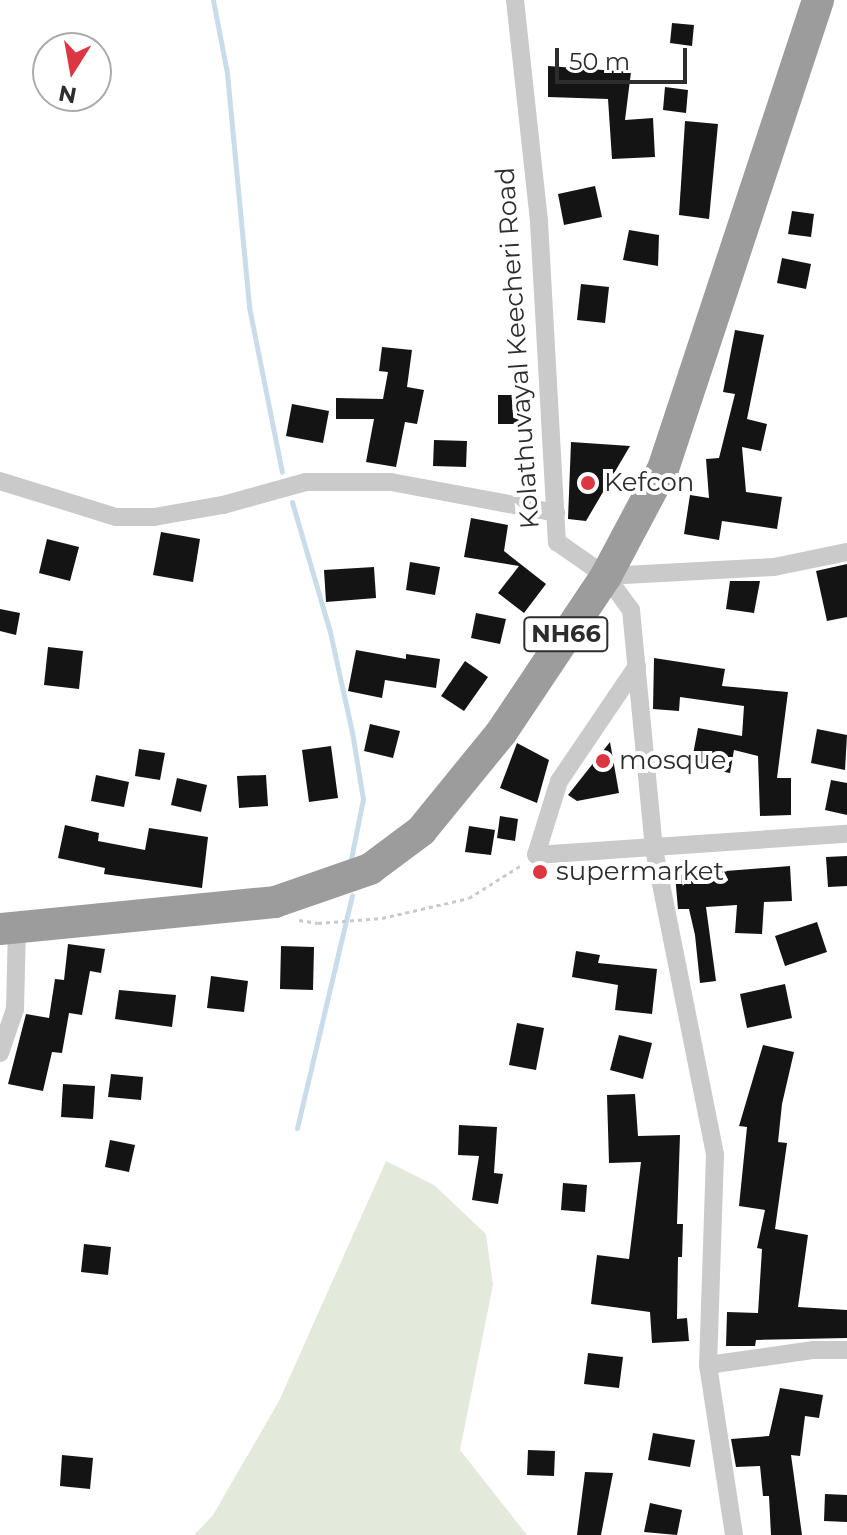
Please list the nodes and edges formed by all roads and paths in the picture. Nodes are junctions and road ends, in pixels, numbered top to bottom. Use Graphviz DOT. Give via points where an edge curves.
graph roads {
  1 [pos="515,0"];
  2 [pos="818,0"];
  3 [pos="0,481"];
  4 [pos="556,513"];
  5 [pos="847,552"];
  6 [pos="606,576"];
  7 [pos="637,666"];
  8 [pos="847,834"];
  9 [pos="654,849"];
  10 [pos="536,855"];
  11 [pos="338,922"];
  12 [pos="9,927"];
  13 [pos="0,1053"];
  14 [pos="847,1350"];
  15 [pos="708,1365"];
  16 [pos="734,1535"];
  1 -- 4 [label="street, Kolathuvayal Keecheri Road" via="539,222"];
  2 -- 6 [label="highway, NH66" via="663,469"];
  3 -- 4 [label="street" via="116,517 195,510 320,482 391,482"];
  4 -- 6 [label="street, Kolathuvayal Keecheri Road" via="557,542"];
  5 -- 6 [label="street" via="774,567"];
  6 -- 7 [label="street, Kolathuvayal Keecheri Road" via="631,610"];
  6 -- 12 [label="highway, NH66" via="476,764 421,831 370,869 275,902"];
  7 -- 9 [label="street, Kolathuvayal Keecheri Road"];
  7 -- 10 [label="street" via="559,781"];
  8 -- 9 [label="street"];
  9 -- 10 [label="street"];
  9 -- 15 [label="street, Kolathuvayal Keecheri Road" via="715,1155"];
  10 -- 11 [label="path" via="469,898"];
  12 -- 13 [label="street" via="15,1009"];
  14 -- 15 [label="street"];
  15 -- 16 [label="street, Kolathuvayal Keecheri Road"];
}
